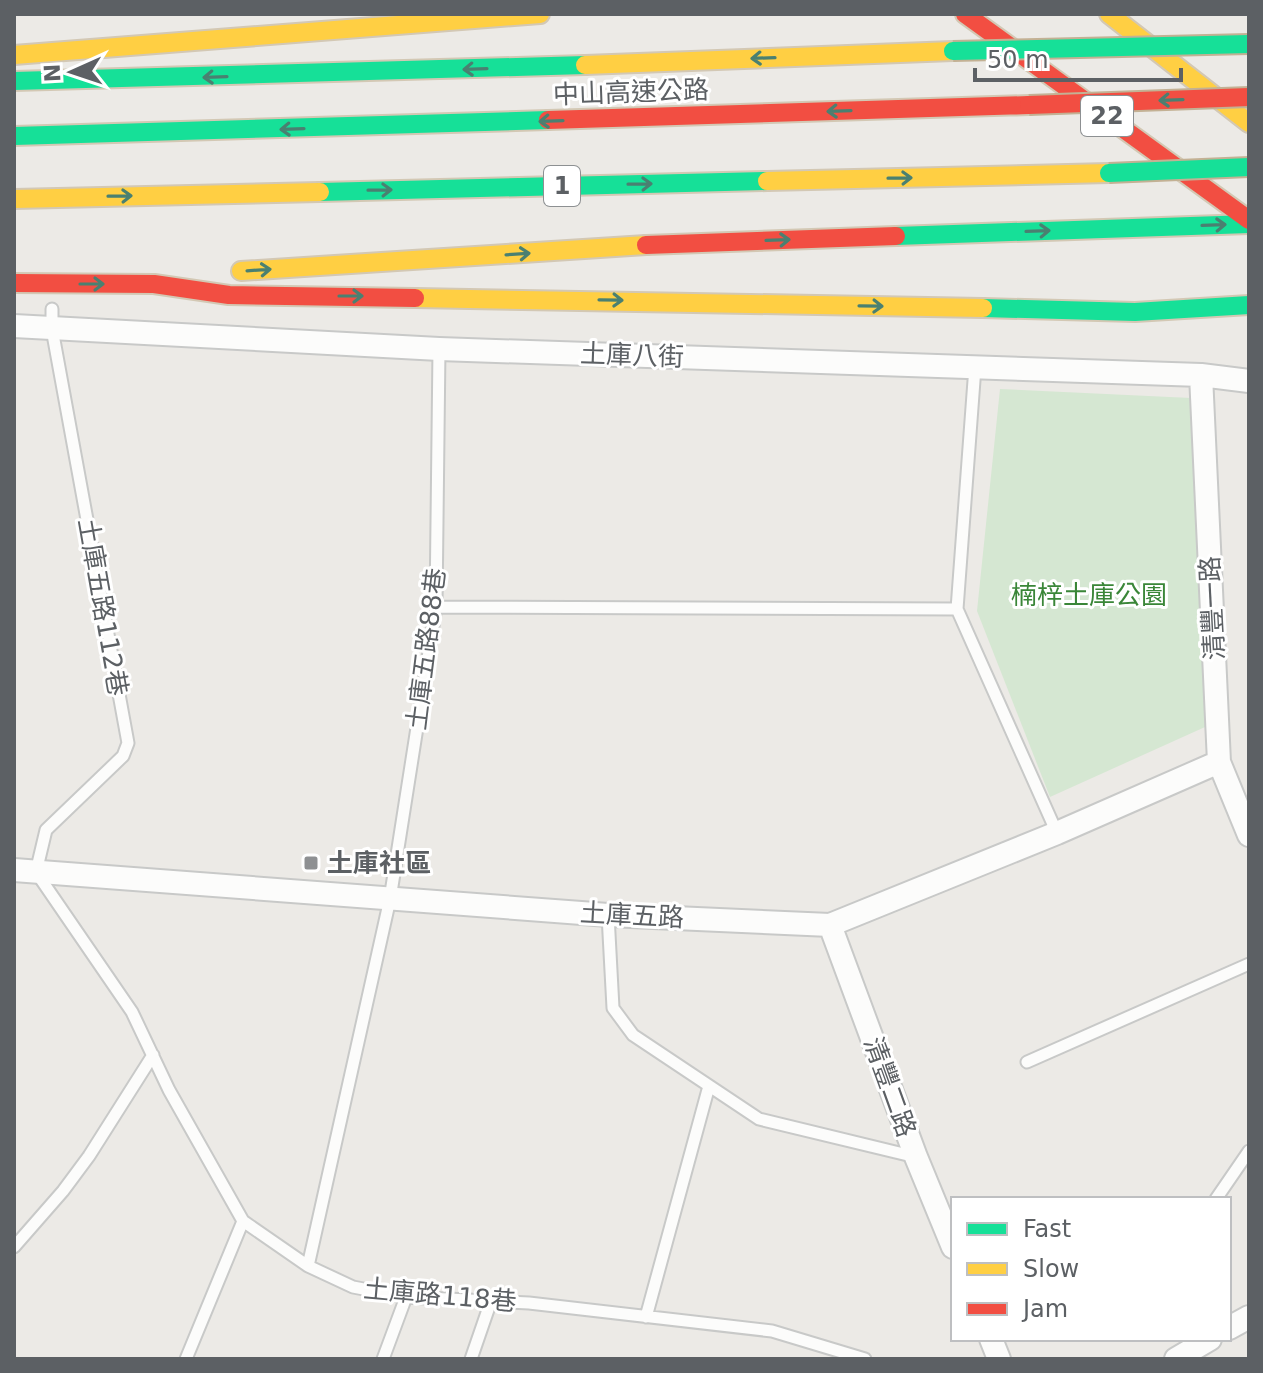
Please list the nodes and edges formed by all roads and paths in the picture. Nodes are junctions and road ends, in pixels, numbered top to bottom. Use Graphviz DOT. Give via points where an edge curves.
graph roads {
  1 [pos="350,14"];
  2 [pos="540,14"];
  3 [pos="965,14"];
  4 [pos="1109,14"];
  5 [pos="1249,44"];
  6 [pos="103,48"];
  7 [pos="14,55"];
  8 [pos="14,81"];
  9 [pos="1249,97"];
  10 [pos="1249,123"];
  11 [pos="14,136"];
  12 [pos="1249,167"];
  13 [pos="14,199"];
  14 [pos="1249,222"];
  15 [pos="14,283"];
  16 [pos="154,284"];
  17 [pos="1249,305"];
  18 [pos="52,319"];
  19 [pos="14,326"];
  20 [pos="439,349"];
  21 [pos="975,367"];
  22 [pos="1201,375"];
  23 [pos="1249,381"];
  24 [pos="436,607"];
  25 [pos="957,609"];
  26 [pos="1219,762"];
  27 [pos="1057,833"];
  28 [pos="1249,835"];
  29 [pos="25,871"];
  30 [pos="390,899"];
  31 [pos="608,915"];
  32 [pos="830,925"];
  33 [pos="1249,964"];
  34 [pos="153,1055"];
  35 [pos="1027,1062"];
  36 [pos="709,1086"];
  37 [pos="1249,1151"];
  38 [pos="916,1157"];
  39 [pos="1217,1197"];
  40 [pos="243,1221"];
  41 [pos="951,1242"];
  42 [pos="14,1247"];
  43 [pos="308,1266"];
  44 [pos="406,1297"];
  45 [pos="491,1301"];
  46 [pos="646,1317"];
  47 [pos="1249,1317"];
  48 [pos="1231,1327"];
  49 [pos="1201,1341"];
  50 [pos="186,1359"];
  51 [pos="383,1359"];
  52 [pos="471,1359"];
  53 [pos="865,1359"];
  54 [pos="1176,1359"];
  1 -- 6 [label="main road"];
  2 -- 6 [label="main road"];
  3 -- 14 [label="main road, 22"];
  4 -- 10 [label="main road"];
  5 -- 8 [label="main road, one-way, bridge"];
  6 -- 7 [label="main road"];
  9 -- 11 [label="main road, 中山高速公路, one-way, bridge"];
  13 -- 12 [label="main road, 1, one-way, bridge"];
  16 -- 14 [label="main road, one-way" via="222,274 675,243"];
  15 -- 16 [label="main road, one-way"];
  16 -- 17 [label="main road, one-way" via="229,295 1135,312"];
  18 -- 19 [label="street, 土庫八街"];
  18 -- 20 [label="street, 土庫八街"];
  18 -- 29 [label="lane, 土庫五路112巷" via="128,743 123,756 46,830"];
  20 -- 21 [label="street, 土庫八街"];
  20 -- 24 [label="lane, 土庫五路88巷"];
  21 -- 22 [label="street, 土庫八街"];
  21 -- 25 [label="lane"];
  22 -- 23 [label="street, 土庫八街"];
  22 -- 26 [label="street, 清豐一路"];
  24 -- 25 [label="lane"];
  24 -- 30 [label="lane, 土庫五路88巷"];
  25 -- 27 [label="lane"];
  26 -- 27 [label="street, 土庫五路"];
  26 -- 28 [label="street, 清豐一路"];
  27 -- 32 [label="street, 土庫五路"];
  29 -- 30 [label="street, 土庫五路"];
  29 -- 34 [label="lane, 土庫路118巷" via="132,1012"];
  30 -- 31 [label="street, 土庫五路"];
  30 -- 43 [label="lane, 土庫五路88巷"];
  31 -- 32 [label="street, 土庫五路"];
  31 -- 36 [label="lane" via="613,1008 633,1035"];
  32 -- 38 [label="street, 清豐二路"];
  33 -- 35 [label="lane"];
  34 -- 40 [label="lane, 土庫路118巷"];
  34 -- 42 [label="lane" via="80,1167"];
  36 -- 38 [label="lane" via="759,1119"];
  36 -- 46 [label="lane"];
  37 -- 39 [label="lane"];
  38 -- 41 [label="street, 清豐二路"];
  40 -- 43 [label="lane, 土庫路118巷"];
  40 -- 50 [label="lane"];
  43 -- 44 [label="lane, 土庫路118巷" via="353,1287"];
  44 -- 45 [label="lane, 土庫路118巷"];
  44 -- 51 [label="lane"];
  45 -- 46 [label="lane, 土庫路118巷"];
  45 -- 52 [label="lane"];
  46 -- 53 [label="lane, 土庫路118巷" via="772,1331"];
  47 -- 48 [label="street"];
  49 -- 54 [label="street"];
}
